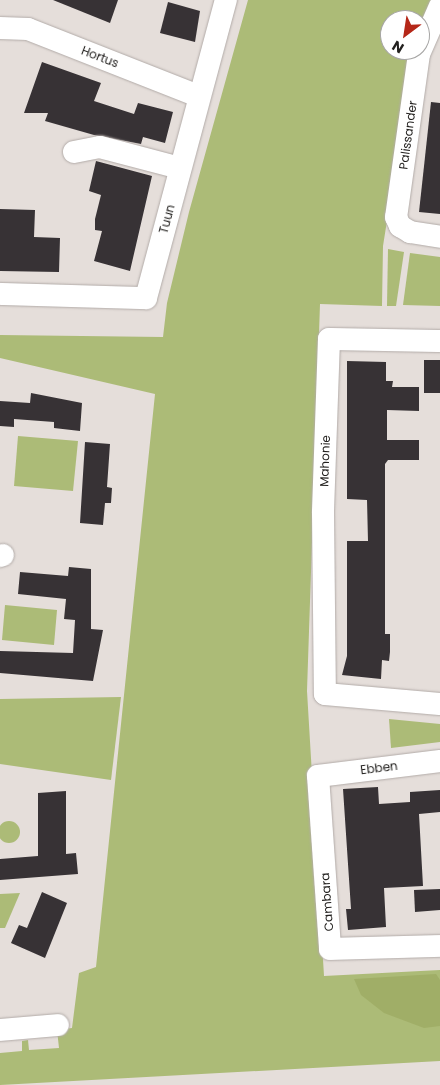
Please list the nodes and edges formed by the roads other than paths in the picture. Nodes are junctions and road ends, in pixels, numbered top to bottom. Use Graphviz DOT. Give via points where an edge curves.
graph roads {
  1 [pos="226,0"];
  2 [pos="440,6"];
  3 [pos="0,28"];
  4 [pos="198,96"];
  5 [pos="74,152"];
  6 [pos="180,168"];
  7 [pos="440,237"];
  8 [pos="0,294"];
  9 [pos="440,341"];
  10 [pos="440,704"];
  11 [pos="440,761"];
  12 [pos="318,776"];
  13 [pos="440,946"];
  14 [pos="58,1025"];
  15 [pos="0,1030"];
  1 -- 4 [label="street, Tuun"];
  2 -- 7 [label="street, Palissander" via="419,54 396,217 400,226 410,232"];
  3 -- 4 [label="street, Hortus" via="28,29"];
  4 -- 6 [label="street, Tuun"];
  5 -- 6 [label="street" via="100,147"];
  6 -- 8 [label="street, Tuun" via="146,298"];
  9 -- 10 [label="street, Mahonie" via="328,339 325,694"];
  11 -- 12 [label="street, Ebben"];
  12 -- 13 [label="street, Cambara" via="330,949"];
  14 -- 15 [label="street"];
}
